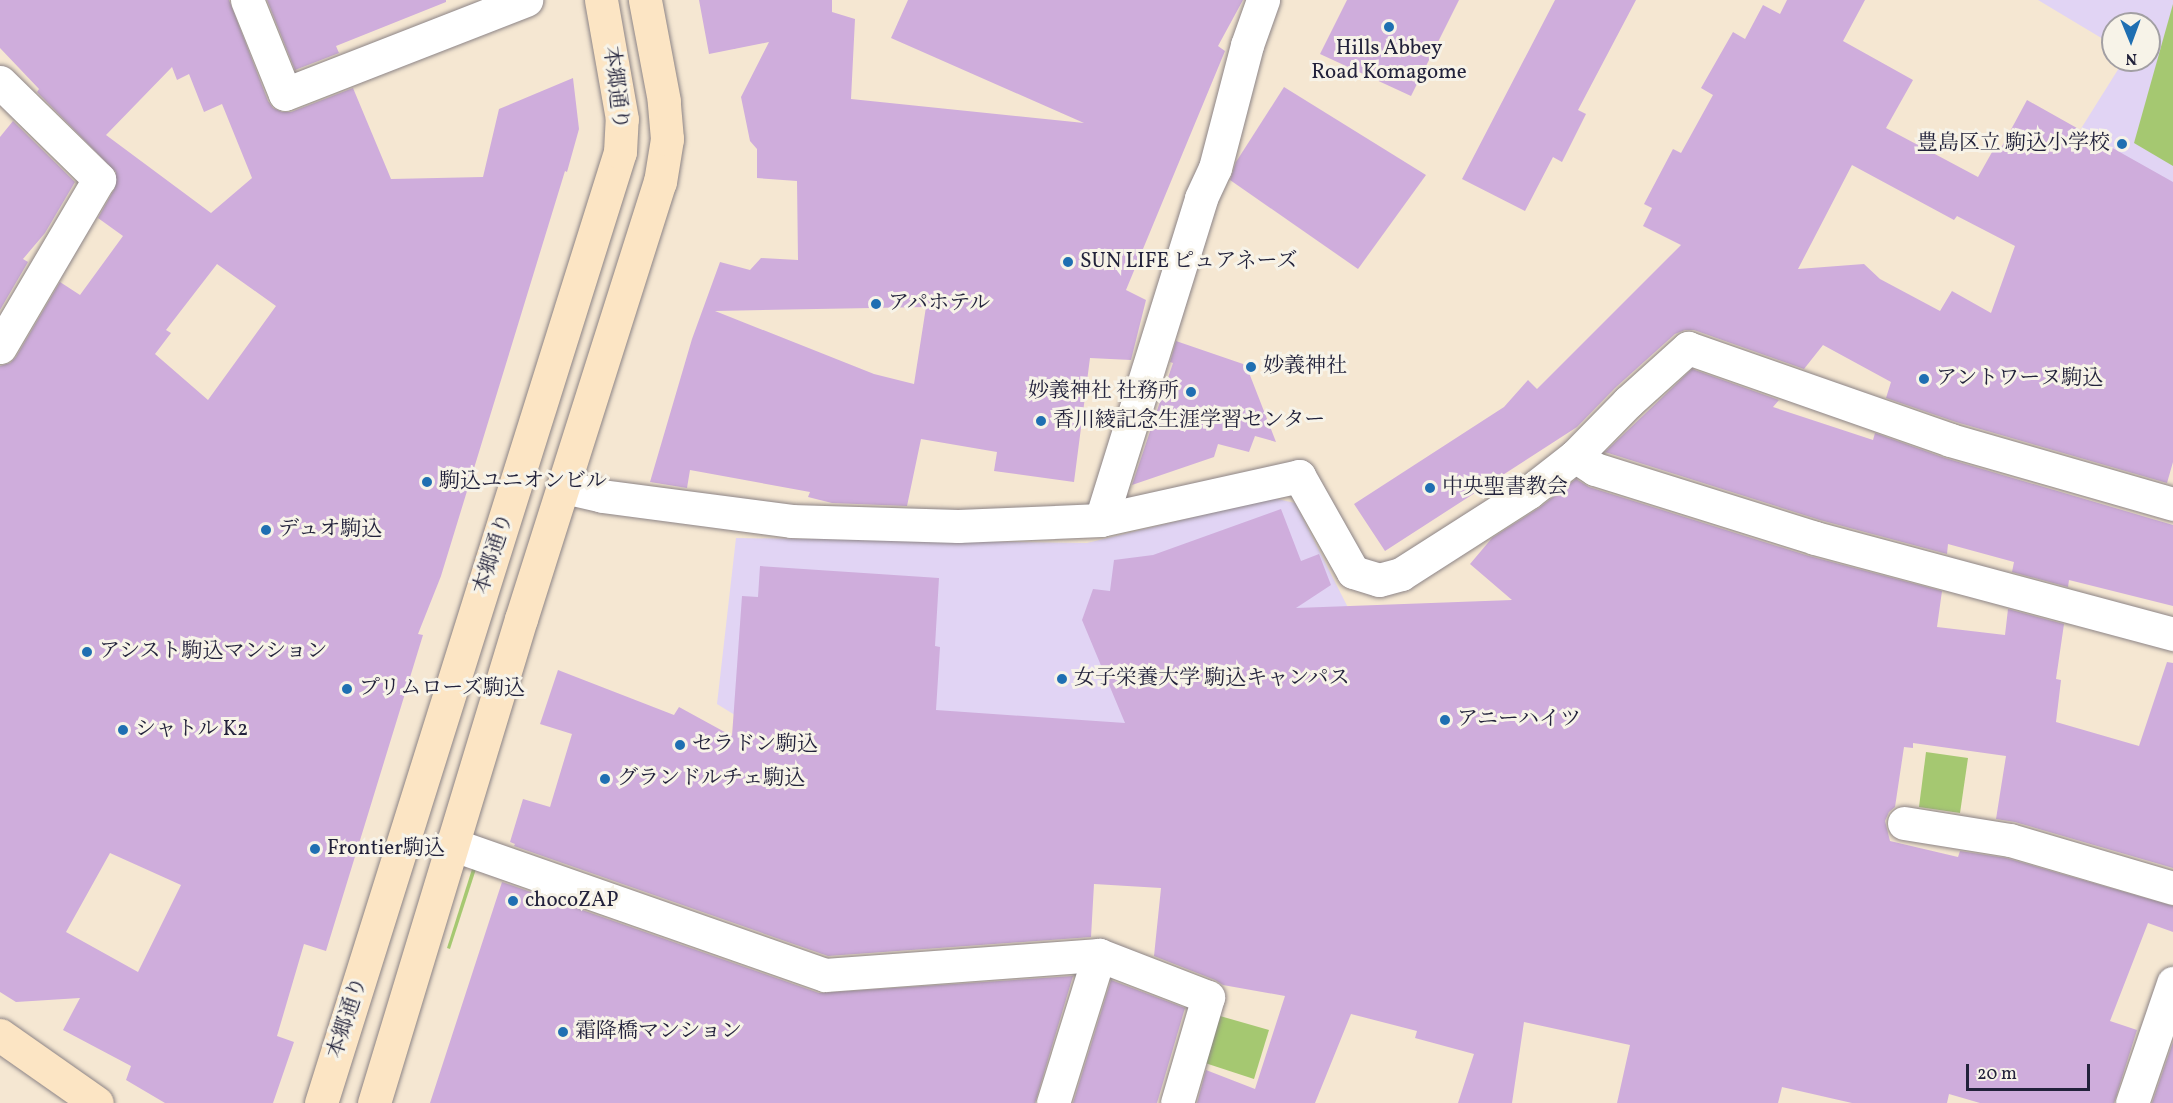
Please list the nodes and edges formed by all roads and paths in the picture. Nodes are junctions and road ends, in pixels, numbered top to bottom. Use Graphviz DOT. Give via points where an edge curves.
graph roads {
  1 [pos="247,0"];
  2 [pos="526,0"];
  3 [pos="601,0"];
  4 [pos="1263,0"];
  5 [pos="650,2"];
  6 [pos="0,82"];
  7 [pos="0,347"];
  8 [pos="1575,456"];
  9 [pos="564,487"];
  10 [pos="2173,504"];
  11 [pos="1101,520"];
  12 [pos="2173,634"];
  13 [pos="1904,823"];
  14 [pos="452,844"];
  15 [pos="2173,888"];
  16 [pos="1099,955"];
  17 [pos="2173,983"];
  18 [pos="0,1035"];
  19 [pos="88,1100"];
  20 [pos="321,1103"];
  21 [pos="374,1103"];
  22 [pos="1053,1103"];
  23 [pos="1177,1103"];
  24 [pos="2132,1103"];
  1 -- 2 [label="street" via="285,94"];
  3 -- 20 [label="main road, 本郷通り" via="622,119 620,152"];
  4 -- 11 [label="street" via="1247,45 1215,168 1201,198"];
  5 -- 9 [label="main road, 本郷通り" via="667,139 660,182"];
  6 -- 7 [label="street" via="99,179"];
  8 -- 10 [label="street" via="1688,348 1950,440"];
  8 -- 11 [label="street" via="1467,533 1401,574 1379,580 1353,572 1299,476"];
  8 -- 12 [label="street" via="1595,469 1815,538"];
  9 -- 11 [label="street" via="602,496 791,521 958,526"];
  9 -- 14 [label="main road, 本郷通り"];
  13 -- 15 [label="street" via="2010,840"];
  14 -- 16 [label="street" via="825,975"];
  14 -- 21 [label="main road, 本郷通り"];
  16 -- 22 [label="street"];
  16 -- 23 [label="street" via="1208,997"];
  17 -- 24 [label="street"];
  18 -- 19 [label="main road"];
}
